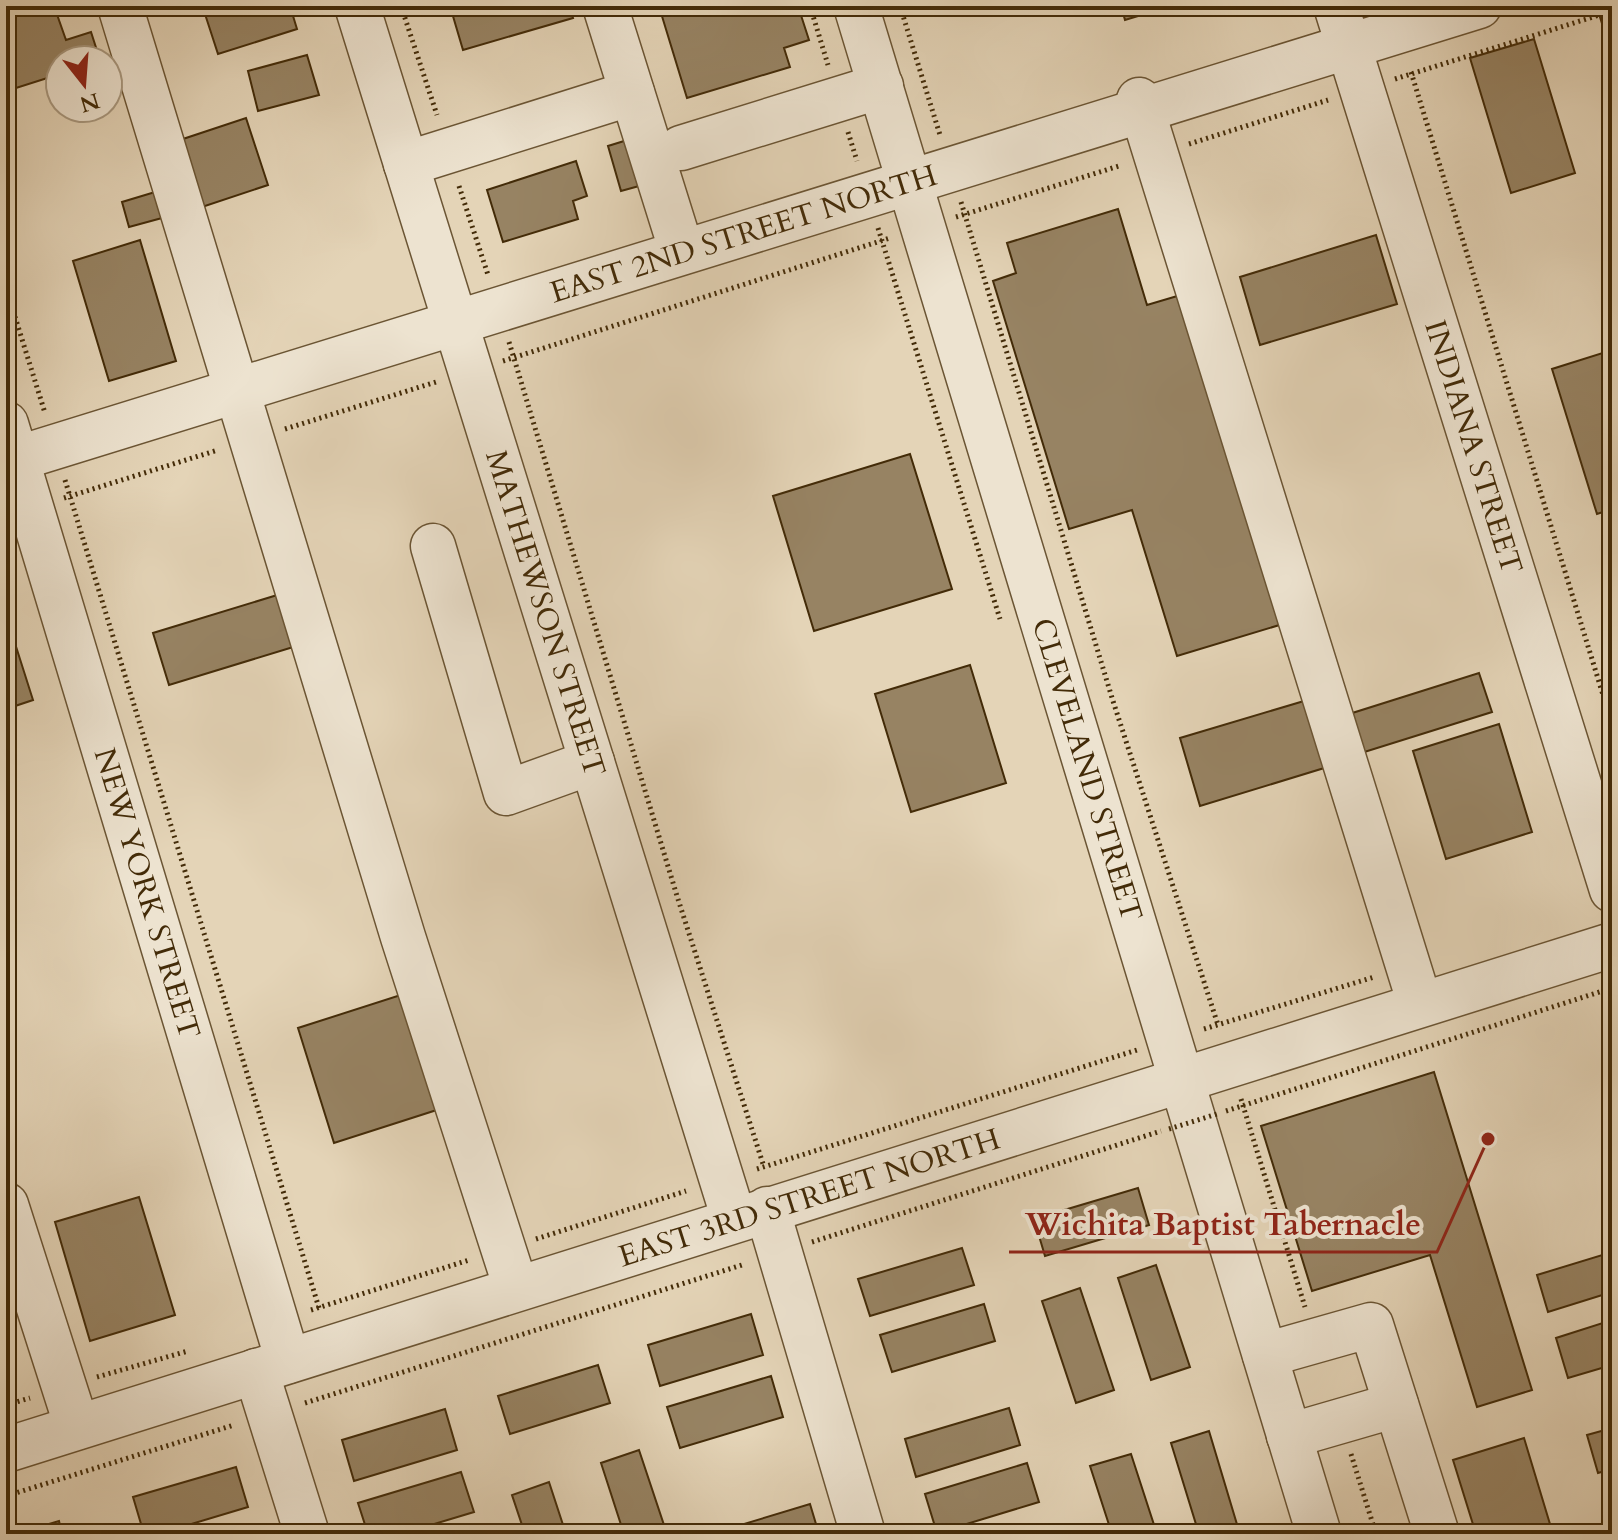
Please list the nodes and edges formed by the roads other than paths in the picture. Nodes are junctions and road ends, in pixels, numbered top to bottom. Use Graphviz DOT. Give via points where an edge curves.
graph roads {
  1 [pos="120,6"];
  2 [pos="357,6"];
  3 [pos="605,6"];
  4 [pos="856,6"];
  5 [pos="1336,6"];
  6 [pos="1479,6"];
  7 [pos="1349,47"];
  8 [pos="881,86"];
  9 [pos="632,93"];
  10 [pos="1140,105"];
  11 [pos="681,148"];
  12 [pos="406,164"];
  13 [pos="931,175"];
  14 [pos="682,252"];
  15 [pos="455,322"];
  16 [pos="236,390"];
  17 [pos="21,448"];
  18 [pos="433,546"];
  19 [pos="592,762"];
  20 [pos="1612,890"];
  21 [pos="1612,945"];
  22 [pos="1414,986"];
  23 [pos="1174,1059"];
  24 [pos="747,1194"];
  25 [pos="6,1205"];
  26 [pos="510,1269"];
  27 [pos="273,1351"];
  28 [pos="1265,1355"];
  29 [pos="1396,1405"];
  30 [pos="71,1408"];
  31 [pos="1289,1436"];
  32 [pos="6,1450"];
  33 [pos="307,1534"];
  34 [pos="863,1534"];
  35 [pos="1319,1534"];
  36 [pos="1437,1534"];
  1 -- 16 [label="street"];
  2 -- 12 [label="street, MATHEWSON STREET"];
  3 -- 9 [label="street"];
  4 -- 8 [label="street, CLEVELAND STREET"];
  5 -- 7 [label="street, INDIANA STREET"];
  6 -- 7 [label="street, EAST 2ND STREET NORTH"];
  7 -- 10 [label="street, EAST 2ND STREET NORTH"];
  7 -- 20 [label="street, INDIANA STREET"];
  8 -- 11 [label="street"];
  8 -- 13 [label="street, CLEVELAND STREET"];
  9 -- 12 [label="street"];
  9 -- 14 [label="street"];
  10 -- 13 [label="street, EAST 2ND STREET NORTH"];
  10 -- 22 [label="street"];
  12 -- 15 [label="street, MATHEWSON STREET"];
  13 -- 14 [label="street, EAST 2ND STREET NORTH"];
  13 -- 23 [label="street, CLEVELAND STREET"];
  14 -- 15 [label="street, EAST 2ND STREET NORTH"];
  15 -- 16 [label="street, EAST 2ND STREET NORTH"];
  15 -- 19 [label="street, MATHEWSON STREET"];
  16 -- 17 [label="street, EAST 2ND STREET NORTH"];
  16 -- 26 [label="street"];
  17 -- 27 [label="street, NEW YORK STREET" via="51,502"];
  18 -- 19 [label="street" via="506,793"];
  19 -- 24 [label="street, MATHEWSON STREET"];
  21 -- 22 [label="street, EAST 3RD STREET NORTH"];
  22 -- 23 [label="street, EAST 3RD STREET NORTH"];
  23 -- 24 [label="street, EAST 3RD STREET NORTH"];
  23 -- 28 [label="street, CLEVELAND STREET"];
  24 -- 26 [label="street, EAST 3RD STREET NORTH"];
  24 -- 34 [label="street, MATHEWSON STREET" via="780,1253"];
  25 -- 30 [label="street"];
  26 -- 27 [label="street, EAST 3RD STREET NORTH"];
  27 -- 30 [label="street, EAST 3RD STREET NORTH"];
  27 -- 33 [label="street, NEW YORK STREET" via="269,1414"];
  28 -- 29 [label="street" via="1371,1325"];
  28 -- 31 [label="street, CLEVELAND STREET"];
  29 -- 31 [label="street"];
  29 -- 36 [label="street"];
  30 -- 32 [label="street, EAST 3RD STREET NORTH"];
  31 -- 35 [label="street, CLEVELAND STREET"];
}
